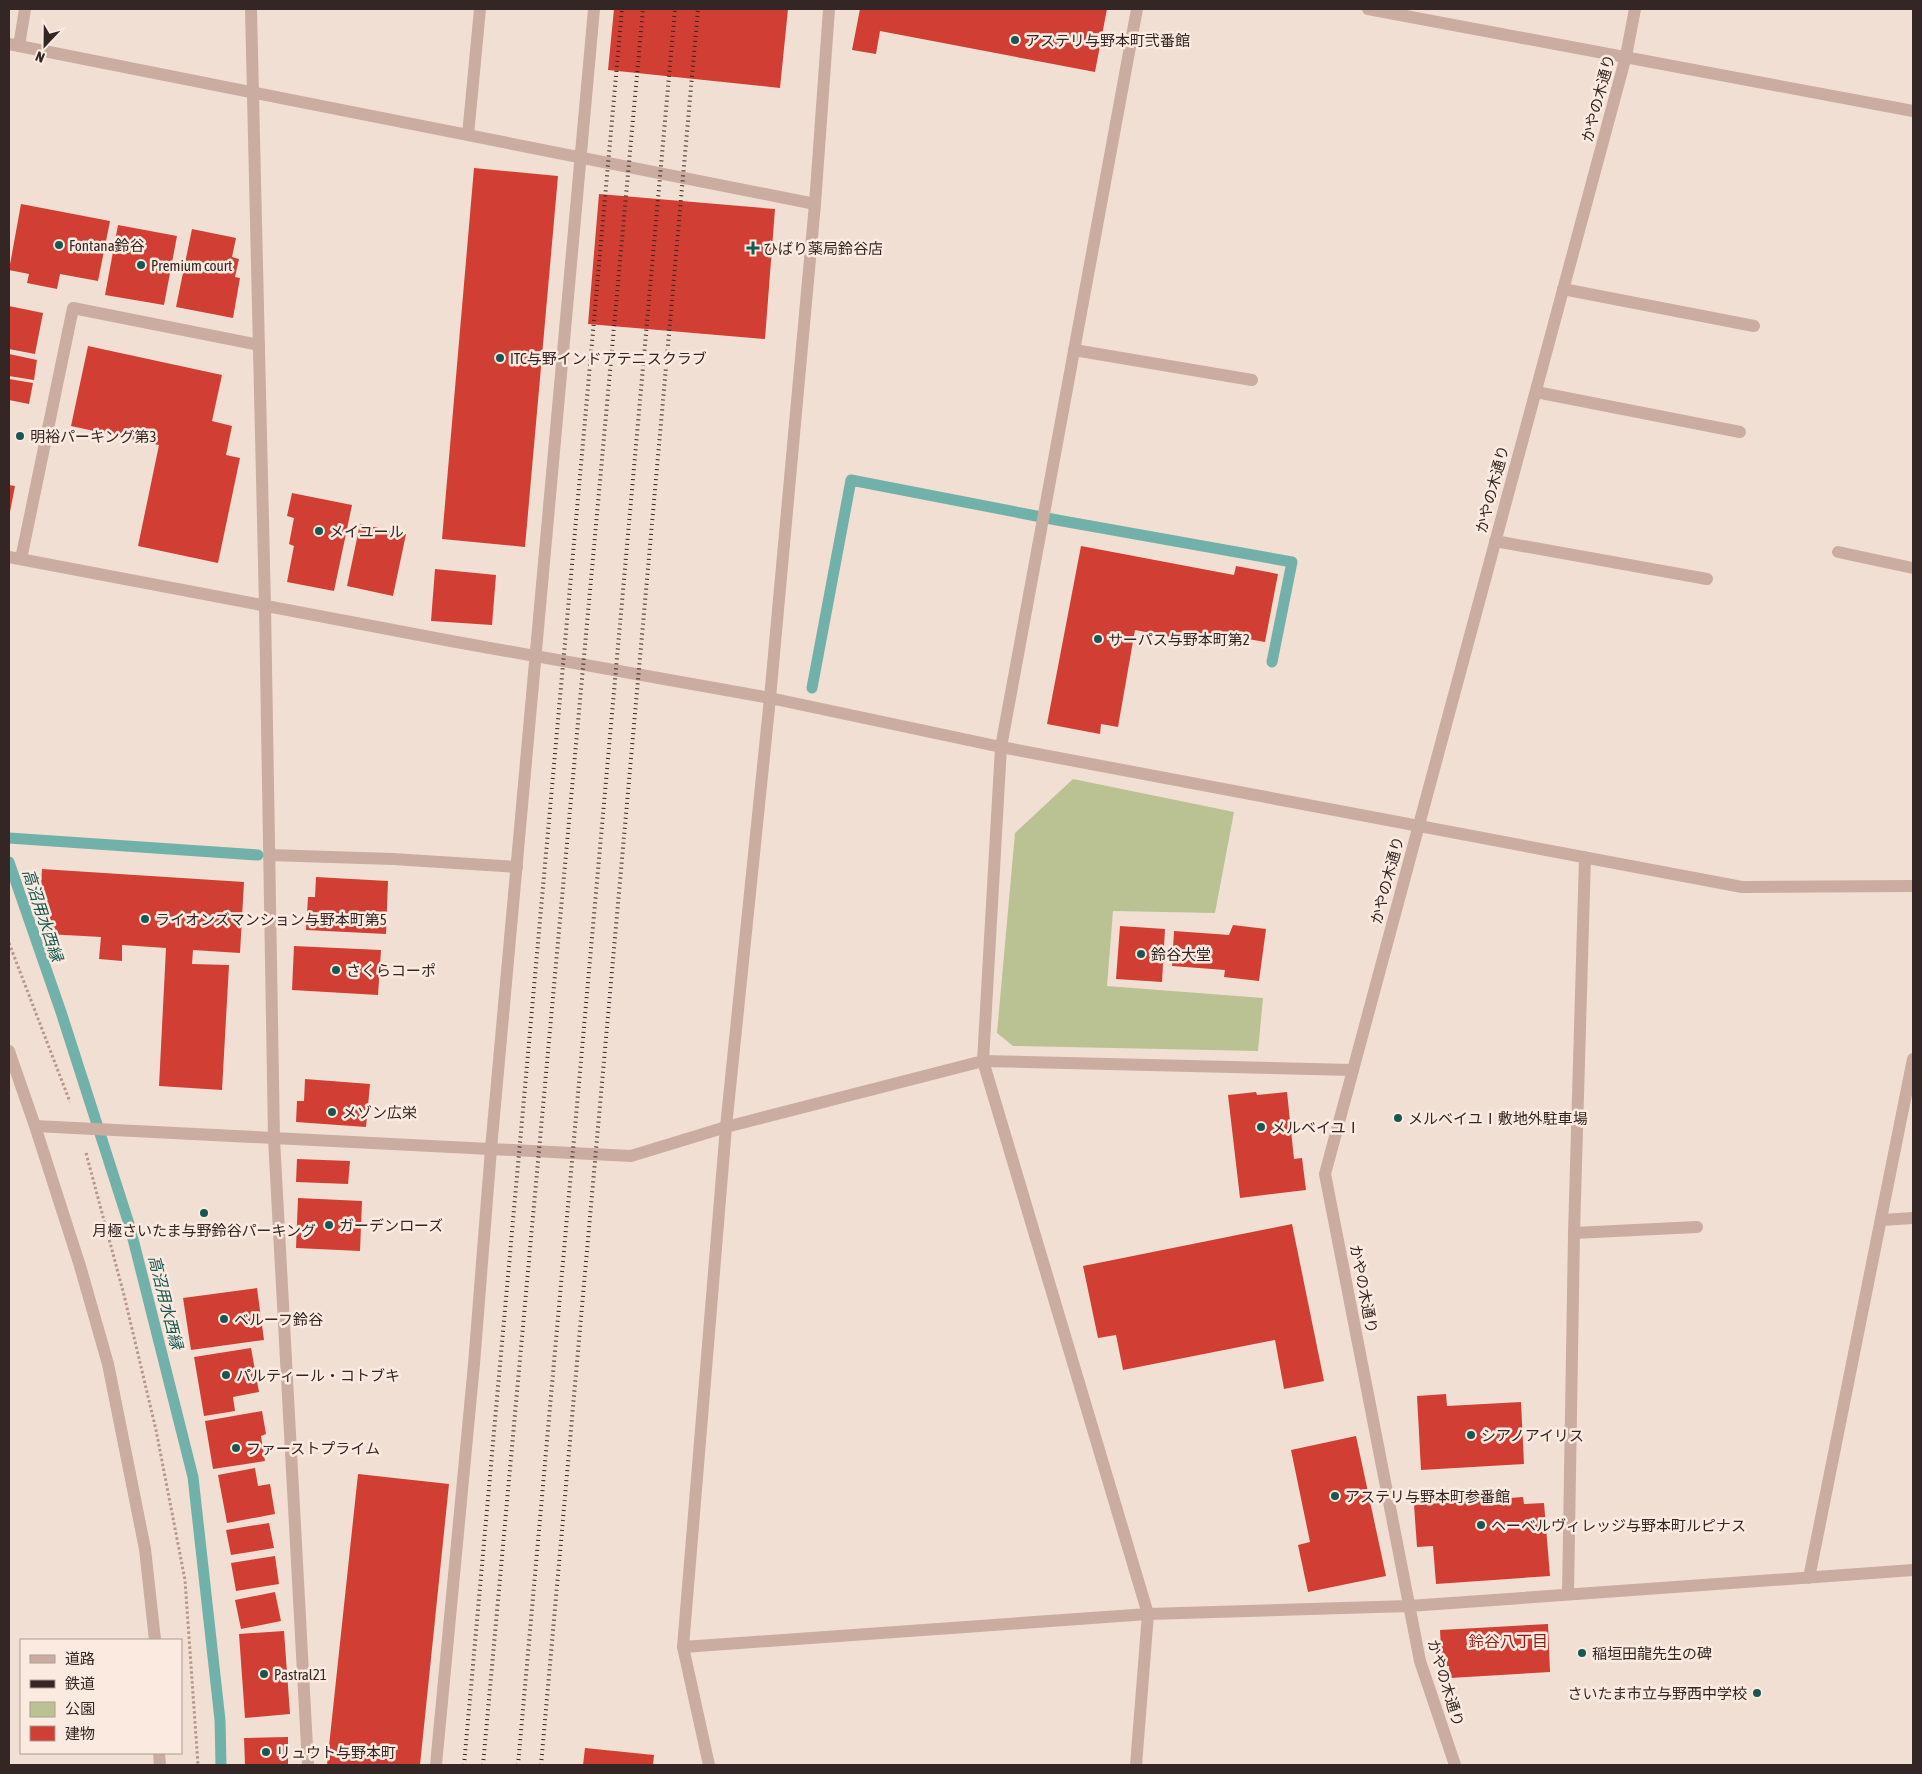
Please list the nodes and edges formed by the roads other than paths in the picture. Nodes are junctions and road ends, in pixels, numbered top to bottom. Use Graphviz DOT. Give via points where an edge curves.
graph roads {
  1 [pos="25,9"];
  2 [pos="251,9"];
  3 [pos="480,9"];
  4 [pos="594,9"];
  5 [pos="829,9"];
  6 [pos="1137,9"];
  7 [pos="1368,9"];
  8 [pos="1635,9"];
  9 [pos="14,44"];
  10 [pos="1626,56"];
  11 [pos="253,92"];
  12 [pos="1913,111"];
  13 [pos="468,135"];
  14 [pos="581,158"];
  15 [pos="814,204"];
  16 [pos="1563,290"];
  17 [pos="1754,326"];
  18 [pos="259,345"];
  19 [pos="1074,350"];
  20 [pos="1252,380"];
  21 [pos="1536,392"];
  22 [pos="1740,432"];
  23 [pos="1495,541"];
  24 [pos="1838,552"];
  25 [pos="15,558"];
  26 [pos="1913,568"];
  27 [pos="1707,579"];
  28 [pos="265,606"];
  29 [pos="536,656"];
  30 [pos="770,698"];
  31 [pos="1001,747"];
  32 [pos="1418,826"];
  33 [pos="269,855"];
  34 [pos="1585,857"];
  35 [pos="516,867"];
  36 [pos="1913,886"];
  37 [pos="9,1051"];
  38 [pos="1913,1059"];
  39 [pos="982,1061"];
  40 [pos="1353,1070"];
  41 [pos="35,1126"];
  42 [pos="726,1127"];
  43 [pos="274,1139"];
  44 [pos="491,1149"];
  45 [pos="1913,1218"];
  46 [pos="1882,1220"];
  47 [pos="1697,1227"];
  48 [pos="1574,1233"];
  49 [pos="1913,1570"];
  50 [pos="1809,1578"];
  51 [pos="1568,1594"];
  52 [pos="1410,1606"];
  53 [pos="1148,1614"];
  54 [pos="155,1639"];
  55 [pos="683,1647"];
  56 [pos="308,1765"];
  57 [pos="436,1765"];
  58 [pos="709,1765"];
  59 [pos="1136,1765"];
  60 [pos="1455,1765"];
  1 -- 9 [label="street"];
  2 -- 11 [label="street"];
  3 -- 13 [label="street"];
  4 -- 14 [label="street"];
  5 -- 15 [label="street"];
  6 -- 19 [label="street"];
  7 -- 10 [label="street"];
  8 -- 10 [label="street, かやの木通り"];
  9 -- 11 [label="street"];
  10 -- 12 [label="street"];
  10 -- 16 [label="street, かやの木通り"];
  11 -- 13 [label="street"];
  11 -- 18 [label="street"];
  13 -- 14 [label="street"];
  14 -- 15 [label="street"];
  14 -- 29 [label="street"];
  15 -- 30 [label="street"];
  16 -- 17 [label="street"];
  16 -- 21 [label="street, かやの木通り"];
  18 -- 25 [label="street" via="73,308"];
  18 -- 28 [label="street"];
  19 -- 20 [label="street"];
  19 -- 31 [label="street"];
  21 -- 22 [label="street"];
  21 -- 23 [label="street, かやの木通り"];
  23 -- 27 [label="street"];
  23 -- 32 [label="street, かやの木通り"];
  24 -- 26 [label="street"];
  25 -- 28 [label="street"];
  28 -- 29 [label="street"];
  28 -- 33 [label="street"];
  29 -- 30 [label="street"];
  29 -- 35 [label="street"];
  30 -- 31 [label="street"];
  30 -- 42 [label="street"];
  31 -- 32 [label="street"];
  31 -- 39 [label="street"];
  32 -- 34 [label="street"];
  32 -- 40 [label="street, かやの木通り"];
  33 -- 35 [label="street"];
  33 -- 43 [label="street"];
  34 -- 36 [label="street" via="1742,887"];
  34 -- 48 [label="street"];
  35 -- 44 [label="street"];
  37 -- 41 [label="street"];
  38 -- 46 [label="street"];
  39 -- 40 [label="street"];
  39 -- 42 [label="street"];
  39 -- 53 [label="street"];
  40 -- 52 [label="street, かやの木通り" via="1325,1174"];
  41 -- 43 [label="street"];
  41 -- 54 [label="street" via="108,1364 146,1549"];
  42 -- 44 [label="street" via="631,1156"];
  42 -- 55 [label="street"];
  43 -- 44 [label="street"];
  43 -- 56 [label="street"];
  44 -- 57 [label="street"];
  45 -- 46 [label="street"];
  46 -- 50 [label="street"];
  47 -- 48 [label="street"];
  48 -- 51 [label="street"];
  49 -- 50 [label="street"];
  50 -- 51 [label="street"];
  51 -- 52 [label="street"];
  52 -- 53 [label="street"];
  52 -- 60 [label="street, かやの木通り" via="1420,1661"];
  53 -- 55 [label="street"];
  53 -- 59 [label="street"];
  55 -- 58 [label="street"];
}
